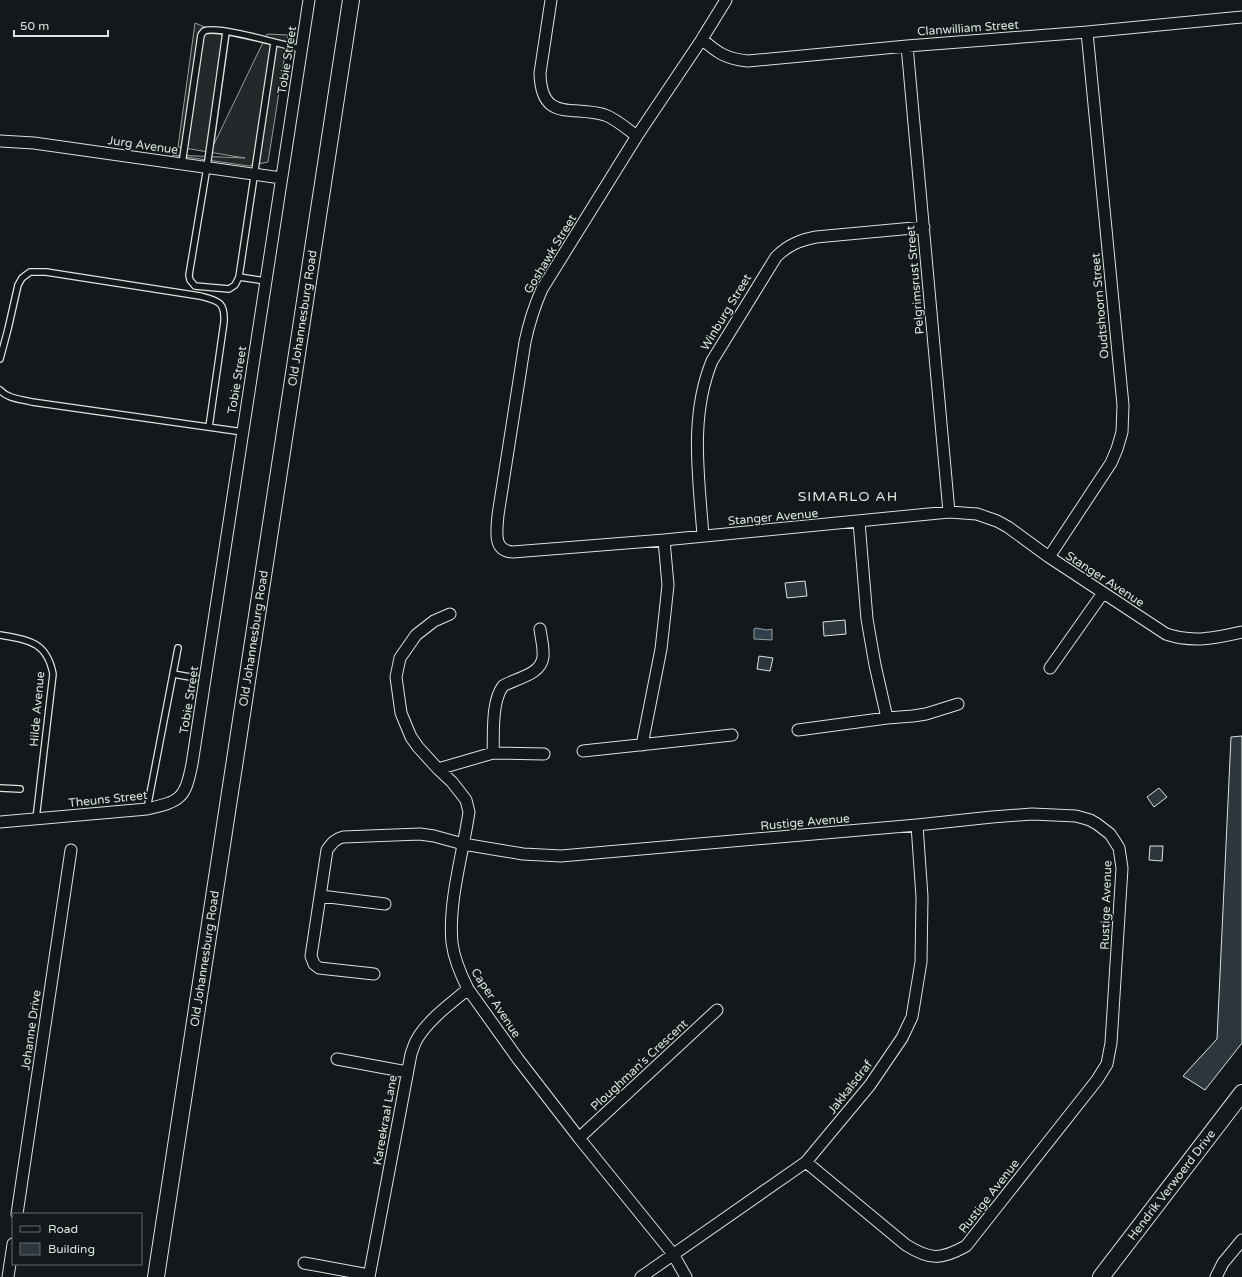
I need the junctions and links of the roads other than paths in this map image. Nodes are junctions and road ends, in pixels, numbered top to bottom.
1 (309, 0) edge
2 (351, 0) edge
3 (550, 0) edge
4 (726, 0) edge
5 (1242, 17) edge
6 (226, 32) junction
7 (1087, 32) junction
8 (702, 39) junction
9 (274, 43) junction
10 (907, 46) junction
11 (301, 49) junction
12 (637, 136) junction
13 (0, 141) edge
14 (182, 164) junction
15 (207, 167) junction
16 (253, 174) junction
17 (281, 178) junction
18 (924, 227) junction
19 (239, 277) junction
20 (266, 281) junction
21 (0, 359) edge
22 (0, 390) edge
23 (209, 427) junction
24 (242, 432) junction
25 (949, 512) junction
26 (859, 522) junction
27 (703, 536) junction
28 (664, 540) junction
29 (508, 552) joint
30 (1048, 557) junction
31 (1103, 594) junction
32 (450, 614) dead end
33 (540, 629) dead end
34 (1242, 632) edge
35 (0, 635) edge
36 (178, 648) dead end
37 (1050, 668) dead end
38 (173, 674) junction
39 (196, 678) dead end
40 (958, 704) dead end
41 (886, 718) junction
42 (798, 730) dead end
43 (732, 735) dead end
44 (642, 744) junction
45 (584, 751) dead end
46 (493, 753) junction
47 (544, 754) dead end
48 (192, 764) joint
49 (438, 768) junction
50 (0, 788) edge
51 (20, 789) dead end
52 (147, 809) junction
53 (36, 819) junction
54 (0, 822) edge
55 (917, 825) junction
56 (463, 844) junction
57 (71, 850) dead end
58 (321, 896) junction
59 (385, 904) dead end
60 (374, 974) dead end
61 (468, 989) junction
62 (717, 1010) dead end
63 (337, 1059) dead end
64 (407, 1072) junction
65 (1242, 1092) edge
66 (579, 1138) junction
67 (806, 1162) junction
68 (17, 1213) edge
69 (1242, 1240) edge
70 (12, 1251) edge
71 (674, 1254) junction
72 (304, 1263) dead end
73 (369, 1276) edge
74 (8, 1277) edge
75 (156, 1277) edge
76 (641, 1277) edge
77 (686, 1277) edge
78 (1101, 1277) edge
79 (1216, 1277) edge

1 - 11 street, Tobie Street
2 - 75 main road, Old Johannesburg Road
3 - 12 street
4 - 8 street, Goshawk Street
5 - 7 street, Clanwilliam Street
6 - 9 lane
6 - 14 lane
6 - 15 lane
7 - 10 street, Clanwilliam Street
7 - 30 street, Oudtshoorn Street
8 - 10 street, Clanwilliam Street
8 - 12 street, Goshawk Street
9 - 11 lane
9 - 16 lane
10 - 18 street, Pelgrimsrust Street
11 - 17 street, Tobie Street
12 - 29 street, Goshawk Street
13 - 14 street, Jurg Avenue
14 - 15 street, Jurg Avenue
15 - 16 street, Jurg Avenue
15 - 19 lane
16 - 17 street, Jurg Avenue
16 - 19 lane
17 - 20 street, Tobie Street
18 - 25 street, Pelgrimsrust Street
18 - 27 street, Winburg Street
19 - 20 lane
20 - 24 street, Tobie Street
21 - 23 lane
22 - 23 lane
23 - 24 lane
24 - 48 street, Tobie Street
25 - 26 street, Stanger Avenue
25 - 30 street, Stanger Avenue
26 - 27 street, Stanger Avenue
26 - 41 street
27 - 28 street, Stanger Avenue
28 - 29 street, Stanger Avenue
28 - 44 street
30 - 31 street, Stanger Avenue
31 - 34 street, Stanger Avenue
31 - 37 street
32 - 49 street, Caper Avenue
33 - 46 street
35 - 53 lane, Hilde Avenue
36 - 38 lane
38 - 39 lane
38 - 52 lane
40 - 41 street
41 - 42 street
43 - 44 street
44 - 45 street
46 - 47 street
46 - 49 street
48 - 52 street, Theuns Street
49 - 56 street, Caper Avenue
50 - 51 lane
52 - 53 street, Theuns Street
53 - 54 street, Theuns Street
55 - 56 street, Rustige Avenue
55 - 67 street, Jakkalsdraf
55 - 67 street, Rustige Avenue
56 - 58 street, Rustige Avenue
56 - 61 street, Caper Avenue
57 - 68 street, Johanne Drive
58 - 59 street
58 - 60 street, Rustige Avenue
61 - 64 street, Kareekraal Lane
61 - 66 street, Caper Avenue
62 - 66 street, Ploughman's Crescent
63 - 64 street
64 - 73 street, Kareekraal Lane
65 - 78 main road, Hendrik Verwoerd Drive
66 - 71 street, Caper Avenue
67 - 71 street, Jakkalsdraf
69 - 79 street
70 - 74 street
71 - 76 street, Jakkalsdraf
71 - 77 street, Caper Avenue
72 - 73 street

